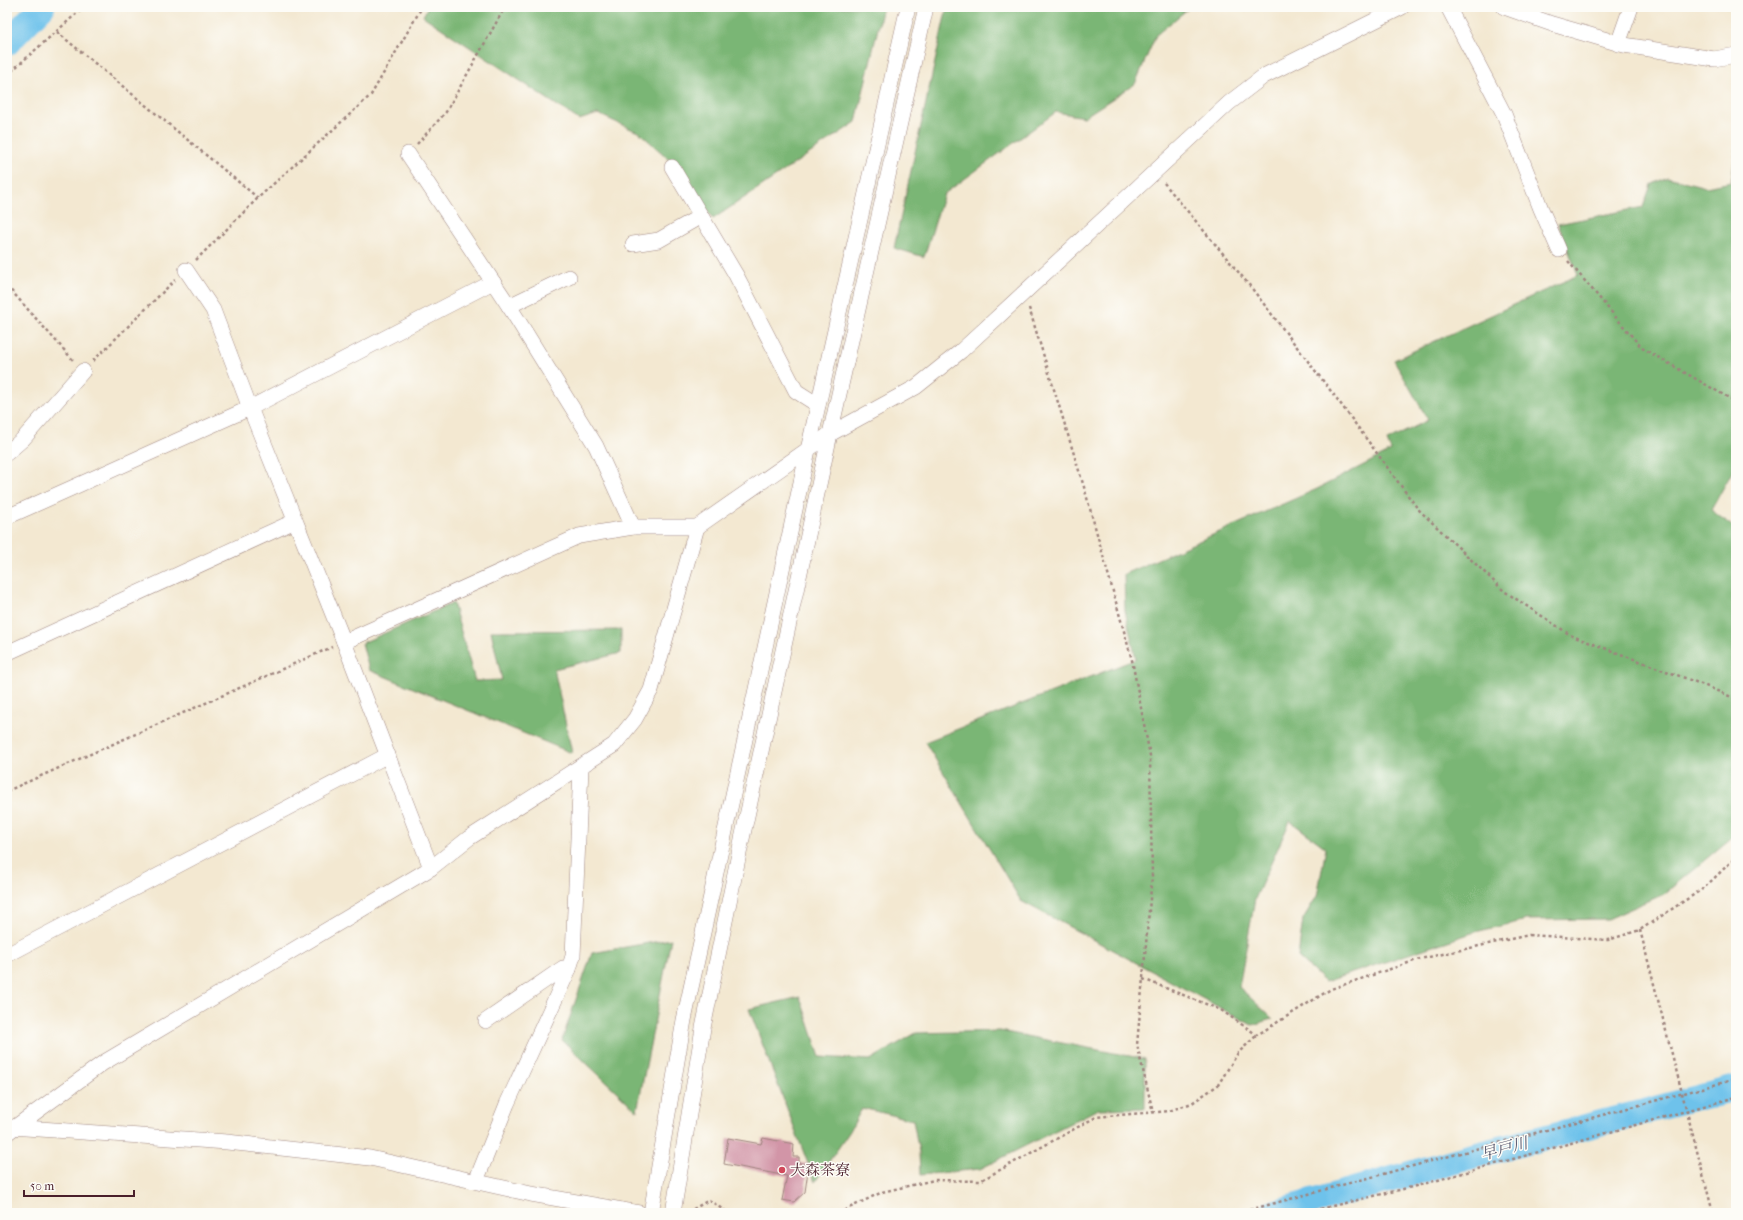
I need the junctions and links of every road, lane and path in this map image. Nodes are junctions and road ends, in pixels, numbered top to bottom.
1 (84, 7) edge
2 (422, 7) edge
3 (505, 7) edge
4 (908, 7) edge
5 (926, 7) edge
6 (1448, 7) edge
7 (1504, 7) edge
8 (1631, 7) edge
9 (1392, 9) edge
10 (57, 32) junction
11 (1618, 44) junction
12 (1736, 55) edge
13 (7, 75) edge
14 (408, 154) joint
15 (672, 167) dead end
16 (1154, 172) junction
17 (258, 198) junction
18 (701, 216) junction
19 (633, 244) dead end
20 (1559, 250) joint
21 (186, 270) junction
22 (569, 278) dead end
23 (493, 282) junction
24 (7, 286) edge
25 (1024, 292) junction
26 (509, 306) junction
27 (83, 371) junction
28 (1736, 402) edge
29 (818, 405) junction
30 (250, 408) junction
31 (830, 434) junction
32 (808, 450) junction
33 (7, 453) edge
34 (7, 518) edge
35 (295, 521) junction
36 (633, 527) junction
37 (697, 527) junction
38 (344, 642) junction
39 (7, 654) edge
40 (1736, 699) edge
41 (388, 755) junction
42 (581, 768) junction
43 (7, 791) edge
44 (1736, 857) edge
45 (430, 868) junction
46 (1640, 930) junction
47 (7, 955) edge
48 (569, 969) junction
49 (1142, 979) junction
50 (486, 1021) dead end
51 (1257, 1034) junction
52 (1736, 1079) edge
53 (1682, 1093) junction
54 (1736, 1097) edge
55 (1686, 1111) junction
56 (1153, 1112) junction
57 (9, 1129) edge
58 (476, 1181) junction
59 (639, 1213) edge
60 (651, 1213) edge
61 (673, 1213) edge
62 (686, 1213) edge
63 (728, 1213) edge
64 (839, 1213) edge
65 (1238, 1213) edge
66 (1303, 1213) edge
67 (1713, 1213) edge

1 - 10 path
2 - 17 path
3 - 14 path
4 - 29 street
5 - 31 street
6 - 20 street
7 - 11 street
8 - 11 street
9 - 16 street
10 - 13 path
10 - 17 path
11 - 12 street
14 - 23 street
15 - 18 street
16 - 25 street
16 - 40 path
17 - 21 path
18 - 19 street
18 - 29 street
20 - 28 path
21 - 27 path
21 - 30 street
22 - 26 street
23 - 26 street
23 - 30 street
24 - 27 path
25 - 31 street
25 - 49 path
26 - 36 street
27 - 33 street
29 - 32 street
30 - 34 street
30 - 35 street
31 - 32 street
31 - 61 street
32 - 37 street
32 - 60 street
35 - 38 street
35 - 39 street
36 - 37 street
36 - 38 street
37 - 42 street
38 - 41 street
38 - 43 path
41 - 45 street
41 - 47 street
42 - 45 street
42 - 48 street
44 - 46 path
45 - 57 street
46 - 51 path
46 - 53 path
48 - 50 street
48 - 58 street
49 - 51 path
49 - 56 path
51 - 56 path
52 - 53 path
53 - 55 path
53 - 65 path
54 - 55 path
55 - 66 path
55 - 67 path
56 - 64 path
57 - 58 street
58 - 59 street
62 - 63 path

